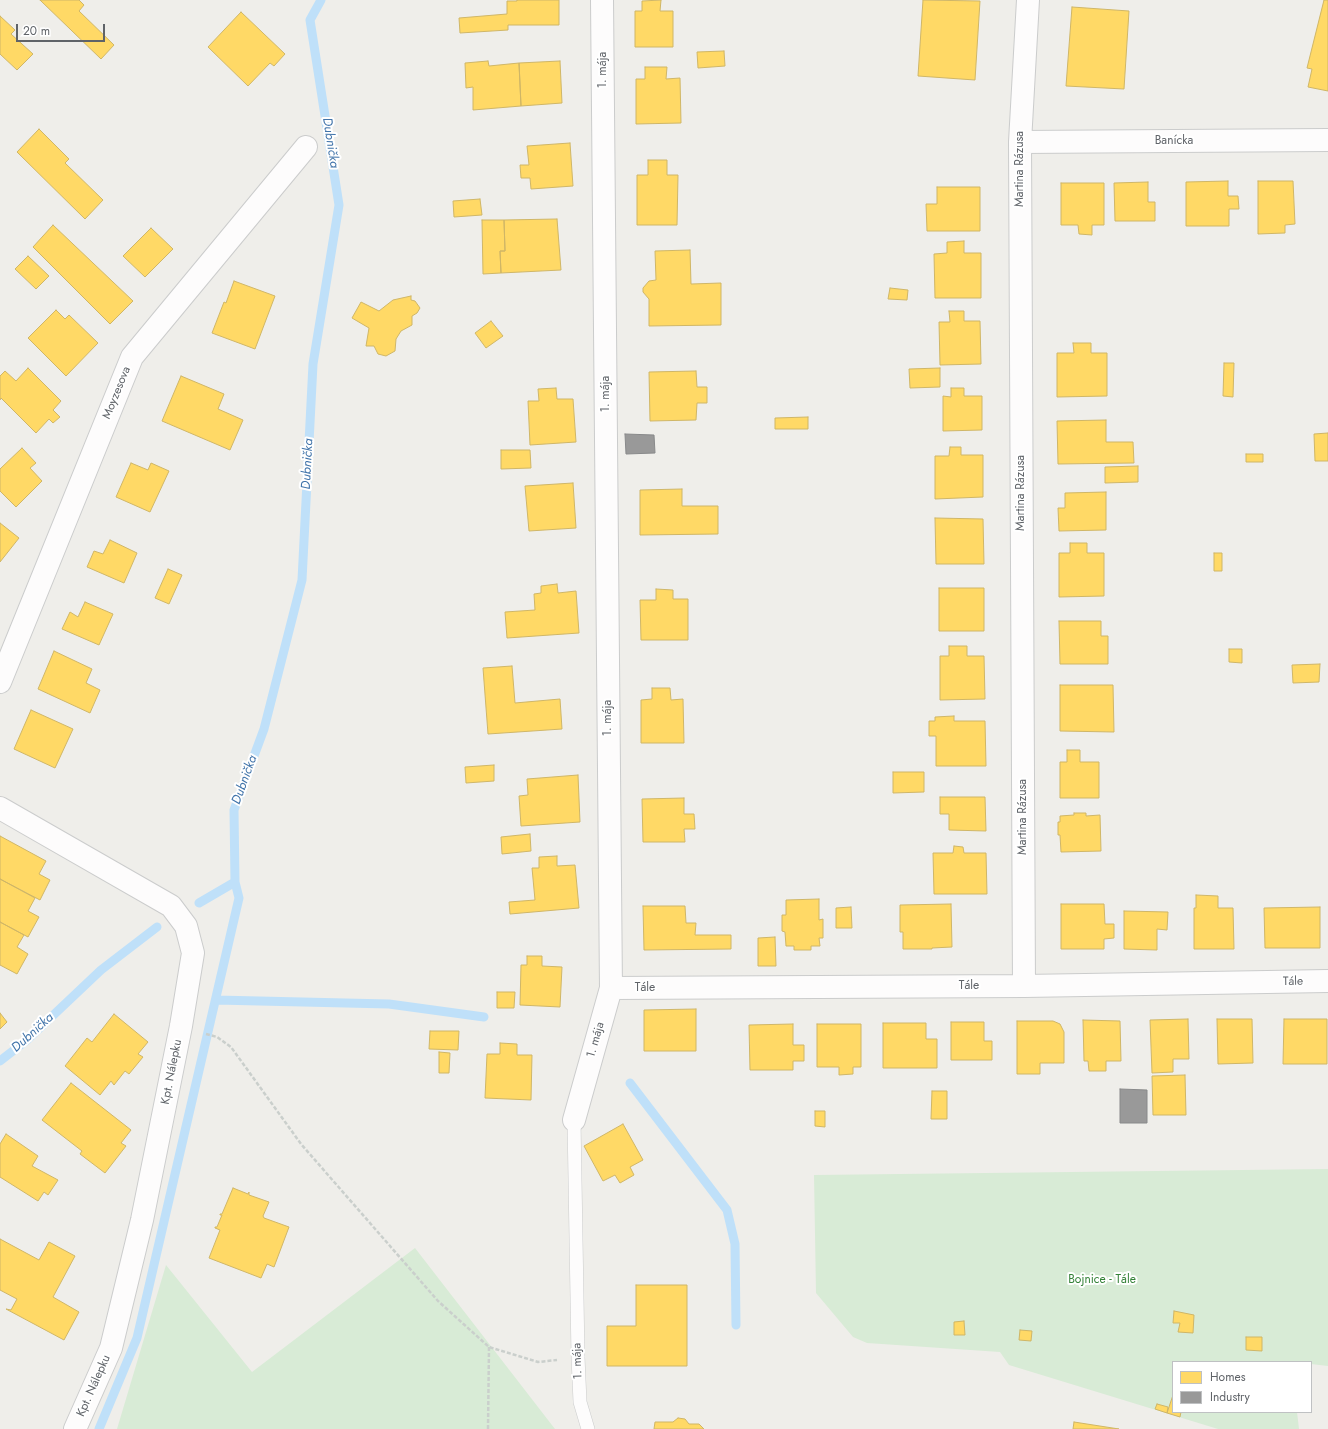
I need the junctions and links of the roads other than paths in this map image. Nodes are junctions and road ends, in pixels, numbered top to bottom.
1 (602, 0) edge
2 (1028, 0) edge
3 (1328, 140) edge
4 (1020, 142) junction
5 (306, 147) dead end
6 (0, 682) edge
7 (0, 808) edge
8 (1328, 981) edge
9 (1024, 986) junction
10 (611, 988) junction
11 (574, 1120) joint
12 (75, 1429) edge
13 (588, 1429) edge

1 - 10 street, 1. mája
2 - 4 street, Martina Rázusa
3 - 4 street, Banícka
4 - 9 street, Martina Rázusa
5 - 6 street, Moyzesova
7 - 12 street, Kpt. Nálepku
8 - 9 street, Tále
9 - 10 street, Tále
10 - 11 street, 1. mája
11 - 13 lane, 1. mája

